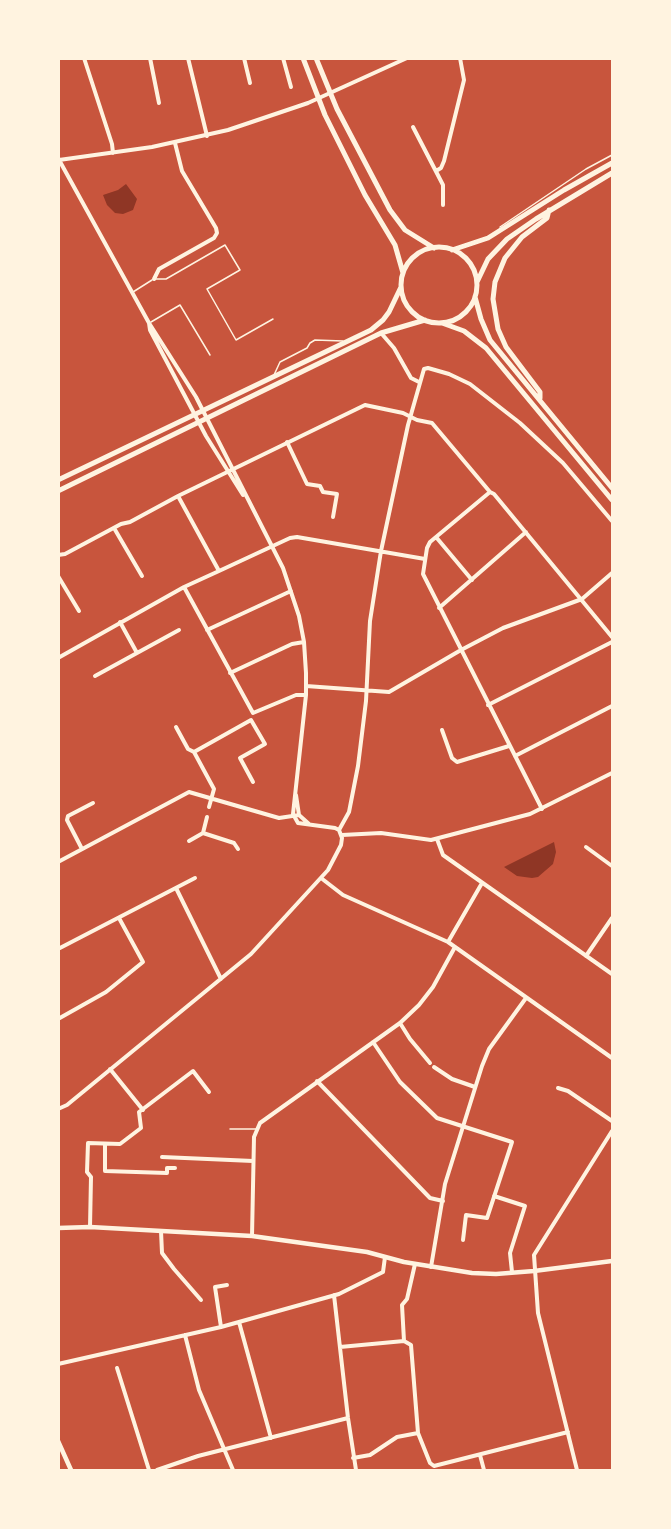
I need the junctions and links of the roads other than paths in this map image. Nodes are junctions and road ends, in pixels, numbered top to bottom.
1 (84, 58) edge
2 (150, 58) edge
3 (188, 58) edge
4 (244, 58) edge
5 (283, 58) edge
6 (303, 58) edge
7 (316, 58) edge
8 (407, 58) edge
9 (460, 58) edge
10 (250, 83) dead end
11 (291, 87) dead end
12 (329, 92) junction
13 (318, 98) junction
14 (159, 103) dead end
15 (412, 127) dead end
16 (207, 136) junction
17 (175, 143) junction
18 (113, 153) junction
19 (612, 155) edge
20 (59, 159) edge
21 (612, 163) edge
22 (436, 171) junction
23 (612, 173) edge
24 (443, 205) dead end
25 (549, 210) junction
26 (497, 232) junction
27 (434, 248) junction
28 (452, 250) junction
29 (403, 273) junction
30 (154, 279) junction
31 (477, 283) junction
32 (401, 287) junction
33 (132, 292) junction
34 (475, 297) junction
35 (273, 319) dead end
36 (425, 320) junction
37 (149, 323) junction
38 (442, 323) junction
39 (381, 333) junction
40 (347, 341) junction
41 (210, 355) dead end
42 (274, 375) junction
43 (419, 382) junction
44 (540, 399) junction
45 (203, 409) junction
46 (194, 413) junction
47 (410, 417) junction
48 (208, 419) junction
49 (199, 423) junction
50 (287, 442) junction
51 (234, 469) junction
52 (227, 472) junction
53 (58, 480) edge
54 (612, 488) edge
55 (58, 491) edge
56 (490, 492) junction
57 (178, 496) junction
58 (247, 500) junction
59 (612, 500) edge
60 (333, 517) dead end
61 (612, 521) edge
62 (114, 528) junction
63 (526, 532) junction
64 (436, 537) junction
65 (273, 547) junction
66 (381, 551) junction
67 (58, 555) edge
68 (425, 559) junction
69 (219, 571) junction
70 (612, 573) edge
71 (58, 576) edge
72 (142, 576) dead end
73 (472, 580) junction
74 (184, 587) junction
75 (291, 591) junction
76 (582, 599) junction
77 (439, 608) junction
78 (79, 611) dead end
79 (120, 622) junction
80 (179, 630) dead end
81 (207, 630) junction
82 (612, 637) edge
83 (304, 642) junction
84 (612, 642) edge
85 (461, 650) junction
86 (137, 653) junction
87 (58, 658) edge
88 (230, 673) junction
89 (95, 676) dead end
90 (306, 686) junction
91 (366, 691) junction
92 (306, 695) junction
93 (488, 705) junction
94 (612, 706) edge
95 (176, 728) dead end
96 (442, 730) dead end
97 (509, 746) junction
98 (194, 752) junction
99 (515, 756) junction
100 (612, 773) edge
101 (253, 782) dead end
102 (296, 792) junction
103 (212, 799) junction
104 (93, 803) dead end
105 (209, 807) dead end
106 (542, 809) junction
107 (299, 815) junction
108 (207, 817) dead end
109 (293, 817) junction
110 (309, 824) junction
111 (203, 833) junction
112 (340, 833) junction
113 (437, 838) junction
114 (189, 841) dead end
115 (586, 847) dead end
116 (82, 849) junction
117 (238, 849) dead end
118 (58, 862) edge
119 (611, 863) edge
120 (195, 878) dead end
121 (321, 878) junction
122 (482, 883) junction
123 (176, 888) junction
124 (119, 918) junction
125 (612, 918) edge
126 (448, 942) junction
127 (455, 947) junction
128 (58, 949) edge
129 (586, 956) junction
130 (612, 974) edge
131 (221, 979) junction
132 (526, 998) junction
133 (58, 1019) edge
134 (400, 1023) junction
135 (373, 1042) junction
136 (612, 1058) edge
137 (430, 1063) dead end
138 (434, 1067) dead end
139 (110, 1069) junction
140 (317, 1081) junction
141 (475, 1087) junction
142 (558, 1088) dead end
143 (208, 1092) dead end
144 (58, 1109) edge
145 (143, 1110) junction
146 (612, 1121) edge
147 (463, 1126) junction
148 (230, 1129) dead end
149 (256, 1129) junction
150 (612, 1131) edge
151 (105, 1144) junction
152 (162, 1157) dead end
153 (253, 1161) junction
154 (175, 1168) dead end
155 (494, 1196) junction
156 (442, 1201) junction
157 (90, 1227) junction
158 (58, 1228) edge
159 (161, 1231) junction
160 (252, 1236) junction
161 (463, 1240) dead end
162 (384, 1257) junction
163 (612, 1261) edge
164 (415, 1264) junction
165 (431, 1267) junction
166 (534, 1271) junction
167 (512, 1272) junction
168 (227, 1285) dead end
169 (334, 1295) junction
170 (201, 1300) dead end
171 (239, 1322) junction
172 (221, 1327) junction
173 (185, 1335) junction
174 (404, 1341) junction
175 (340, 1347) junction
176 (58, 1364) edge
177 (117, 1368) dead end
178 (348, 1418) junction
179 (568, 1432) junction
180 (418, 1433) junction
181 (271, 1438) junction
182 (58, 1441) edge
183 (225, 1450) junction
184 (480, 1455) junction
185 (353, 1458) junction
186 (174, 1468) edge
187 (71, 1470) edge
188 (149, 1470) edge
189 (157, 1470) edge
190 (233, 1470) edge
191 (356, 1470) edge
192 (484, 1470) edge
193 (578, 1470) edge

1 - 18 street
2 - 14 street
3 - 16 street
4 - 10 street
5 - 11 street
6 - 13 main road
7 - 12 main road
8 - 12 street
9 - 22 street
12 - 13 street
12 - 27 main road
13 - 16 street
13 - 29 main road
15 - 22 street
16 - 17 street
17 - 18 street
17 - 30 street
18 - 20 street
19 - 26 lane
20 - 33 street
21 - 26 main road
22 - 24 street
23 - 25 main road
25 - 31 main road
25 - 44 main road
26 - 28 main road
27 - 28 main road
27 - 29 main road
28 - 31 main road
29 - 32 main road
30 - 33 lane
30 - 35 lane
31 - 34 main road
32 - 36 main road
32 - 40 main road
33 - 37 street
34 - 38 main road
34 - 44 main road
36 - 38 main road
36 - 39 main road
37 - 41 lane
37 - 45 street
37 - 46 street
38 - 59 main road
39 - 43 street
39 - 48 main road
40 - 42 main road
40 - 42 lane
42 - 45 main road
43 - 47 street
43 - 61 street
44 - 54 main road
45 - 46 main road
45 - 48 street
46 - 49 street
46 - 53 main road
47 - 50 street
47 - 56 street
47 - 66 street
48 - 49 main road
48 - 51 street
49 - 52 street
49 - 55 main road
50 - 51 street
50 - 60 street
51 - 52 street
51 - 58 street
52 - 57 street
52 - 58 street
56 - 63 street
56 - 64 street
57 - 62 street
57 - 69 street
58 - 65 street
62 - 67 street
62 - 72 street
63 - 73 street
63 - 76 street
64 - 68 street
64 - 73 street
65 - 66 street
65 - 69 street
65 - 75 street
66 - 68 street
66 - 91 street
68 - 77 street
69 - 74 street
70 - 76 street
71 - 78 street
73 - 77 street
74 - 79 street
74 - 81 street
75 - 81 street
75 - 83 street
76 - 82 street
76 - 85 street
77 - 85 street
79 - 86 street
79 - 87 street
80 - 86 street
81 - 88 street
83 - 88 street
83 - 90 street
84 - 93 street
85 - 91 street
85 - 93 street
86 - 89 street
88 - 92 street
90 - 91 street
90 - 92 street
91 - 112 street
92 - 102 street
93 - 97 street
94 - 99 street
95 - 98 street
96 - 97 street
97 - 99 street
98 - 101 street
98 - 103 street
99 - 106 street
100 - 106 street
102 - 107 street
102 - 109 street
103 - 105 street
103 - 109 street
103 - 116 street
104 - 116 street
106 - 113 street
107 - 109 street
107 - 110 street
108 - 111 street
109 - 110 street
110 - 112 street
111 - 114 street
111 - 117 street
112 - 113 street
112 - 121 street
113 - 122 street
115 - 119 street
116 - 118 street
120 - 123 street
121 - 126 street
121 - 131 street
122 - 126 street
122 - 129 street
123 - 124 street
123 - 131 street
124 - 128 street
124 - 133 street
125 - 129 street
126 - 127 street
127 - 132 street
127 - 134 street
129 - 130 street
131 - 139 street
132 - 136 street
132 - 141 street
134 - 135 street
134 - 137 street
135 - 140 street
135 - 147 street
138 - 141 street
139 - 144 street
139 - 145 street
140 - 149 street
140 - 156 street
141 - 147 street
142 - 146 street
143 - 145 street
145 - 151 street
147 - 155 street
147 - 156 street
148 - 149 lane
149 - 153 street
150 - 166 street
151 - 154 street
151 - 157 street
152 - 153 street
153 - 160 street
155 - 161 street
155 - 167 street
156 - 165 street
157 - 158 street
157 - 159 street
159 - 160 street
159 - 170 street
160 - 162 street
162 - 164 street
162 - 169 street
163 - 166 street
164 - 165 street
164 - 174 street
165 - 167 street
166 - 167 street
166 - 179 street
168 - 172 street
169 - 171 street
169 - 175 street
171 - 172 street
171 - 181 street
172 - 173 street
173 - 176 street
173 - 183 street
174 - 175 street
174 - 180 street
175 - 178 street
177 - 188 street
178 - 181 street
178 - 185 street
179 - 184 street
179 - 193 street
180 - 184 street
180 - 185 street
181 - 183 street
182 - 187 street
183 - 186 street
183 - 190 street
184 - 192 street
185 - 191 street
186 - 189 street

